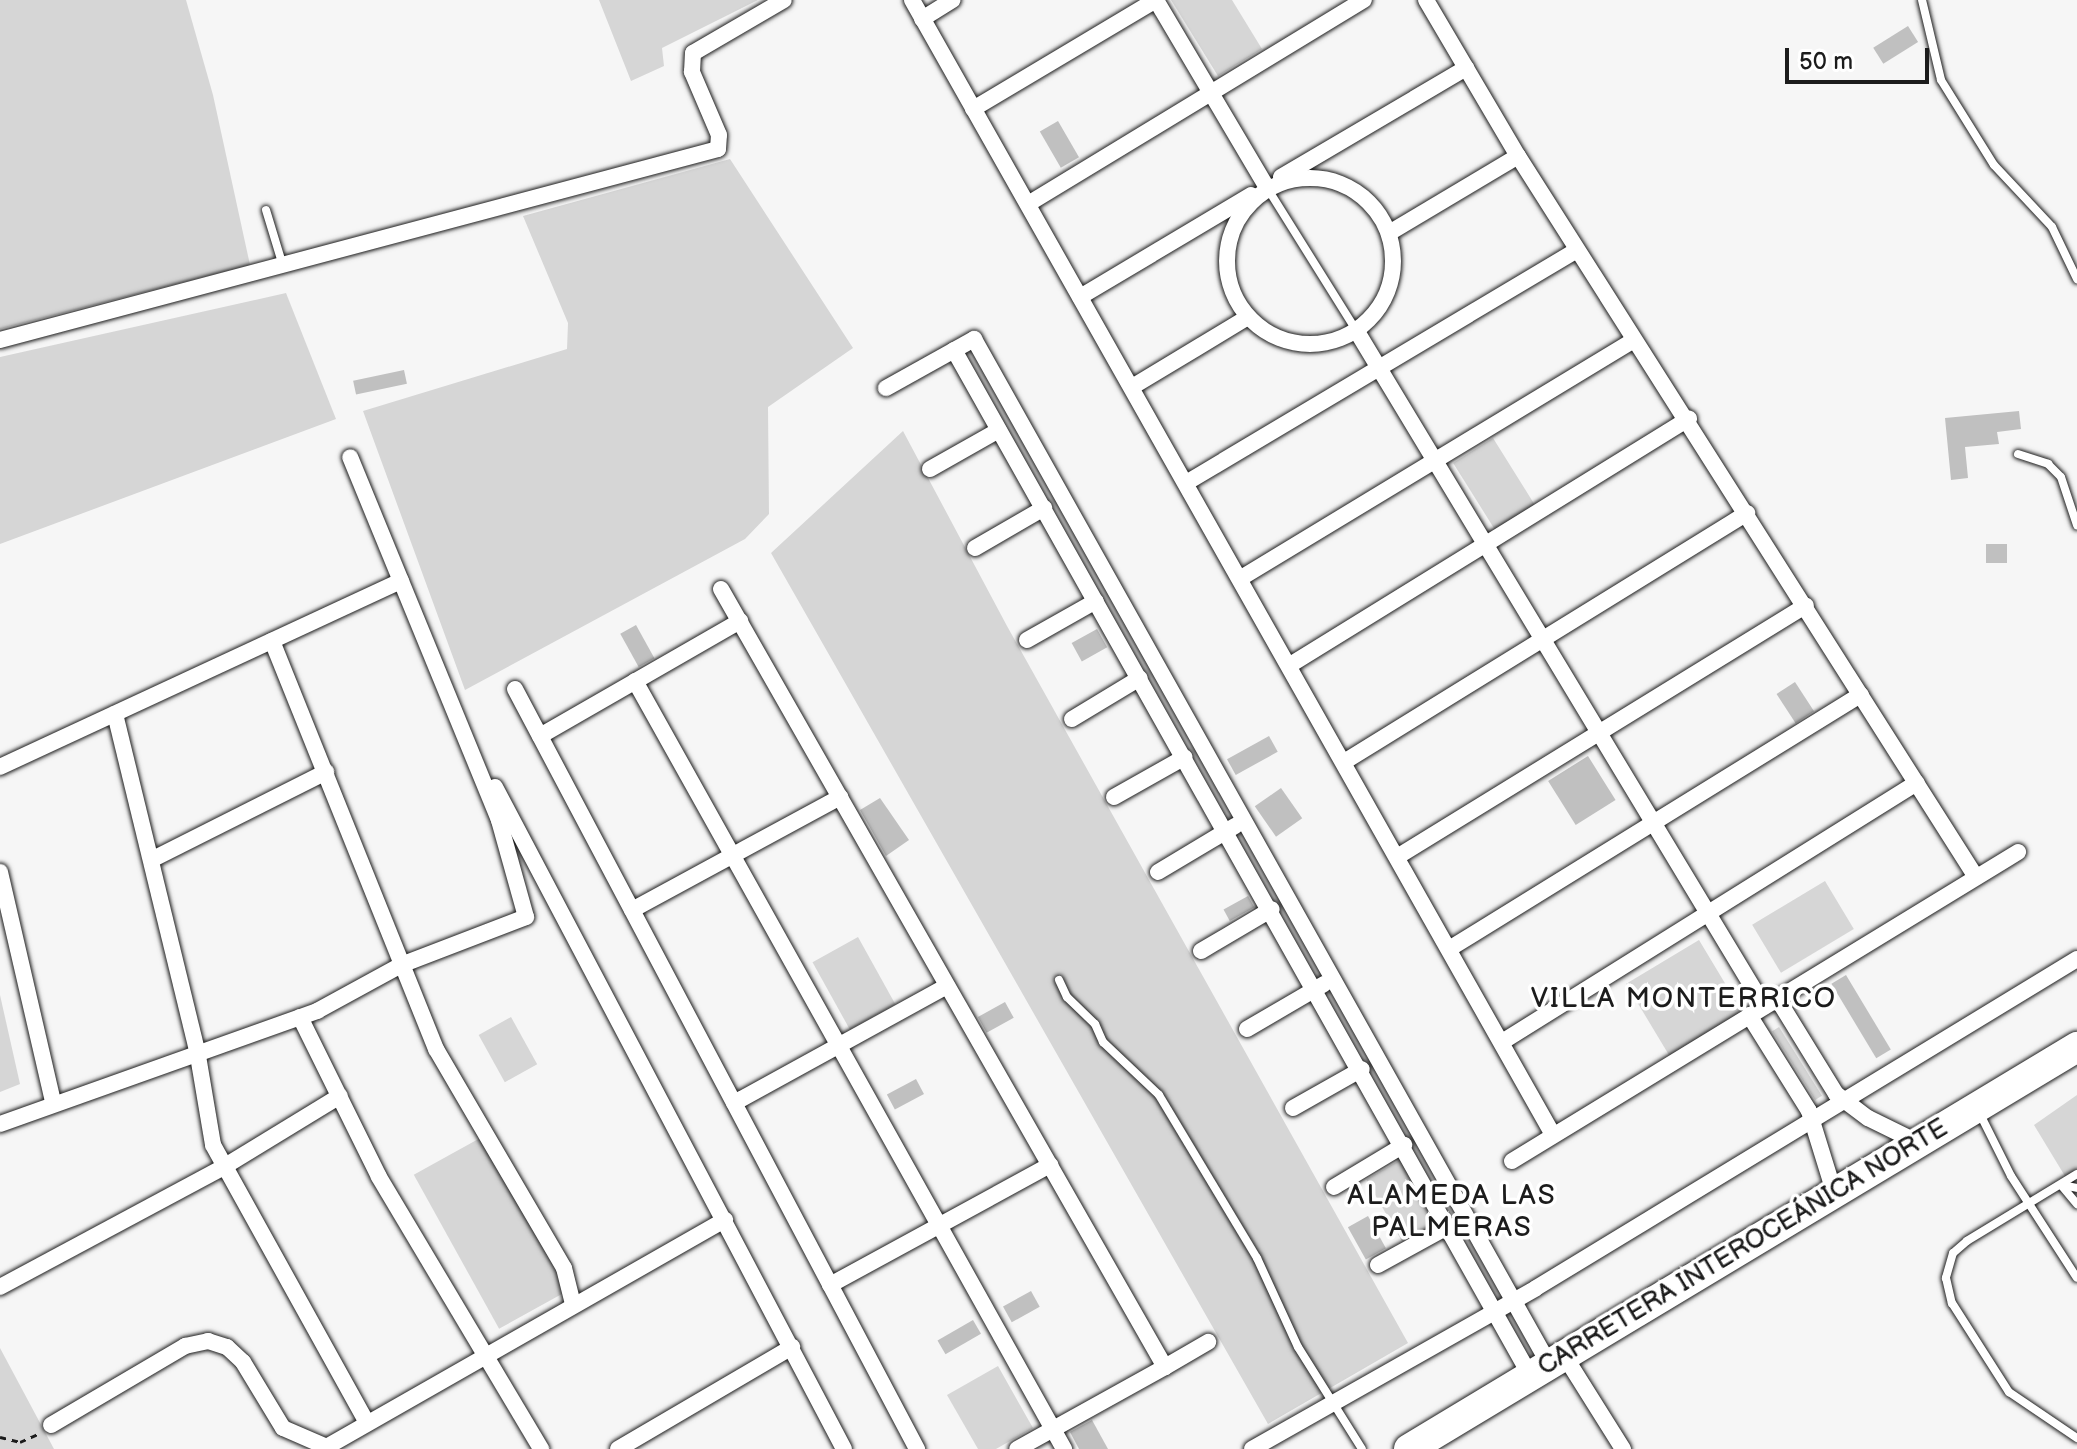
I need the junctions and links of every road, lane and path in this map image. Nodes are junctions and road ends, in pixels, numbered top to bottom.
1 (784, 0) edge
2 (912, 0) edge
3 (952, 0) edge
4 (1156, 0) edge
5 (1364, 0) edge
6 (1426, 0) edge
7 (1922, 0) edge
8 (922, 19) junction
9 (1466, 68) junction
10 (1211, 93) junction
11 (973, 109) junction
12 (1518, 156) junction
13 (1266, 186) junction
14 (1028, 204) junction
15 (266, 210) dead end
16 (1389, 233) junction
17 (1577, 250) junction
18 (283, 266) junction
19 (2077, 279) edge
20 (1080, 297) junction
21 (1248, 317) junction
22 (1356, 330) junction
23 (0, 340) edge
24 (1634, 340) junction
25 (954, 350) junction
26 (1379, 367) junction
27 (1132, 387) junction
28 (886, 388) dead end
29 (1689, 419) junction
30 (999, 430) junction
31 (2018, 454) dead end
32 (350, 457) dead end
33 (1434, 461) junction
34 (930, 469) dead end
35 (1186, 483) junction
36 (1044, 508) junction
37 (1747, 513) junction
38 (2077, 525) edge
39 (1483, 546) junction
40 (975, 548) dead end
41 (1241, 578) junction
42 (401, 581) junction
43 (721, 589) dead end
44 (1096, 601) junction
45 (1806, 605) junction
46 (740, 621) junction
47 (1027, 640) dead end
48 (272, 641) junction
49 (1540, 641) junction
50 (1290, 665) junction
51 (1140, 678) junction
52 (635, 681) junction
53 (515, 689) dead end
54 (1861, 695) junction
55 (453, 708) junction
56 (115, 714) junction
57 (1072, 719) dead end
58 (1597, 734) junction
59 (540, 736) junction
60 (1185, 757) junction
61 (1344, 762) junction
62 (0, 767) edge
63 (326, 772) junction
64 (1917, 783) junction
65 (840, 797) junction
66 (1114, 797) dead end
67 (1246, 818) junction
68 (1652, 823) junction
69 (1227, 831) junction
70 (2018, 852) dead end
71 (732, 856) junction
72 (1397, 857) junction
73 (153, 859) junction
74 (0, 872) edge
75 (1158, 872) dead end
76 (1976, 877) junction
77 (1272, 909) junction
78 (632, 910) junction
79 (1708, 914) junction
80 (1449, 949) junction
81 (1201, 951) dead end
82 (2077, 959) edge
83 (401, 965) junction
84 (1336, 978) junction
85 (1059, 980) dead end
86 (947, 986) junction
87 (1317, 988) junction
88 (1764, 1007) junction
89 (300, 1017) junction
90 (1247, 1029) dead end
91 (1502, 1042) junction
92 (839, 1046) junction
93 (2077, 1047) edge
94 (197, 1050) junction
95 (1362, 1069) junction
96 (340, 1096) junction
97 (1843, 1100) junction
98 (53, 1102) junction
99 (734, 1103) junction
100 (1293, 1108) dead end
101 (1977, 1108) junction
102 (1812, 1118) junction
103 (0, 1124) edge
104 (1553, 1135) junction
105 (1917, 1142) junction
106 (1404, 1145) junction
107 (1512, 1161) dead end
108 (1050, 1165) junction
109 (222, 1168) junction
110 (2077, 1174) edge
111 (2061, 1185) junction
112 (1334, 1187) dead end
113 (2077, 1188) edge
114 (1834, 1192) junction
115 (2029, 1202) junction
116 (2077, 1204) edge
117 (725, 1220) junction
118 (939, 1226) junction
119 (1449, 1226) junction
120 (1378, 1265) dead end
121 (2077, 1278) edge
122 (830, 1285) junction
123 (0, 1287) edge
124 (1514, 1301) junction
125 (573, 1305) junction
126 (1496, 1312) junction
127 (1208, 1342) dead end
128 (792, 1347) junction
129 (483, 1356) junction
130 (1548, 1365) junction
131 (1165, 1367) junction
132 (1335, 1404) junction
133 (367, 1423) junction
134 (51, 1425) joint
135 (1053, 1429) junction
136 (0, 1437) edge
137 (2077, 1438) edge
138 (325, 1448) edge
139 (541, 1449) edge
140 (618, 1449) edge
141 (844, 1449) edge
142 (917, 1449) edge
143 (1017, 1449) edge
144 (1064, 1449) edge
145 (1252, 1449) edge
146 (1362, 1449) edge
147 (1409, 1449) edge
148 (1623, 1449) edge

1 - 18 street
2 - 8 street
3 - 8 street
4 - 10 street
4 - 11 street
5 - 10 street
6 - 9 street
7 - 19 lane
8 - 11 street
9 - 12 street
9 - 13 street
10 - 13 street
10 - 14 street
11 - 14 street
12 - 16 street
12 - 17 street
13 - 16 street
13 - 20 street
13 - 21 street
13 - 22 lane
14 - 20 street
15 - 18 lane
16 - 22 street
17 - 24 street
17 - 26 street
18 - 23 street
20 - 27 street
21 - 22 street
21 - 27 street
22 - 26 street
24 - 29 street
24 - 33 street
25 - 28 street
25 - 30 street
25 - 67 street
26 - 33 street
26 - 35 street
27 - 35 street
29 - 37 street
29 - 39 street
30 - 34 street
30 - 36 street
31 - 38 lane
32 - 42 street
33 - 39 street
33 - 41 street
35 - 41 street
36 - 40 street
36 - 44 street
37 - 45 street
37 - 49 street
39 - 49 street
39 - 50 street
41 - 50 street
42 - 48 street
42 - 55 street
43 - 46 street
44 - 47 street
44 - 51 street
45 - 54 street
45 - 58 street
46 - 52 street
46 - 65 street
48 - 56 street
48 - 63 street
49 - 58 street
49 - 61 street
50 - 61 street
51 - 57 street
51 - 60 street
52 - 59 street
52 - 71 street
53 - 59 street
54 - 64 street
54 - 68 street
55 - 83 street
55 - 117 street
56 - 62 street
56 - 73 street
58 - 68 street
58 - 72 street
59 - 78 street
60 - 66 street
60 - 69 street
61 - 72 street
63 - 73 street
63 - 83 street
64 - 76 street
64 - 79 street
65 - 71 street
65 - 86 street
67 - 69 street
67 - 84 street
68 - 79 street
68 - 80 street
69 - 75 street
69 - 77 street
70 - 76 street
71 - 78 street
71 - 92 street
72 - 80 street
73 - 94 street
74 - 98 street
76 - 88 street
77 - 81 street
77 - 87 street
78 - 99 street
79 - 88 street
79 - 91 street
80 - 91 street
82 - 97 street
83 - 89 street
83 - 125 street
84 - 87 street
84 - 124 street
85 - 132 lane
86 - 92 street
86 - 108 street
87 - 90 street
87 - 95 street
88 - 97 street
88 - 102 street
88 - 104 street
89 - 94 street
89 - 96 street
91 - 104 street
92 - 99 street
92 - 118 street
93 - 101 highway, CARRETERA INTEROCEÁNICA NORTE
94 - 98 street
94 - 109 street
95 - 100 street
95 - 106 street
96 - 109 street
96 - 129 street
97 - 102 street
97 - 105 street
98 - 103 street
99 - 122 street
101 - 105 highway, CARRETERA INTEROCEÁNICA NORTE
101 - 115 lane
102 - 114 street
102 - 124 street
104 - 107 street
105 - 114 highway, CARRETERA INTEROCEÁNICA NORTE
106 - 112 street
106 - 119 street
108 - 118 street
108 - 131 street
109 - 123 street
109 - 133 street
110 - 111 lane
111 - 113 lane
111 - 115 lane
111 - 116 lane
114 - 130 highway, CARRETERA INTEROCEÁNICA NORTE
115 - 121 lane
115 - 137 lane
117 - 125 street
117 - 128 street
118 - 122 street
118 - 135 street
119 - 120 street
119 - 126 street
122 - 142 street
124 - 126 street
124 - 130 street
125 - 129 street
126 - 130 street
126 - 132 street
127 - 131 street
128 - 140 street
128 - 141 street
129 - 133 street
129 - 139 street
130 - 147 highway, CARRETERA INTEROCEÁNICA NORTE
130 - 148 street
131 - 135 street
132 - 145 street
132 - 146 lane
133 - 138 street
134 - 136 path
134 - 138 street
135 - 143 street
135 - 144 street

